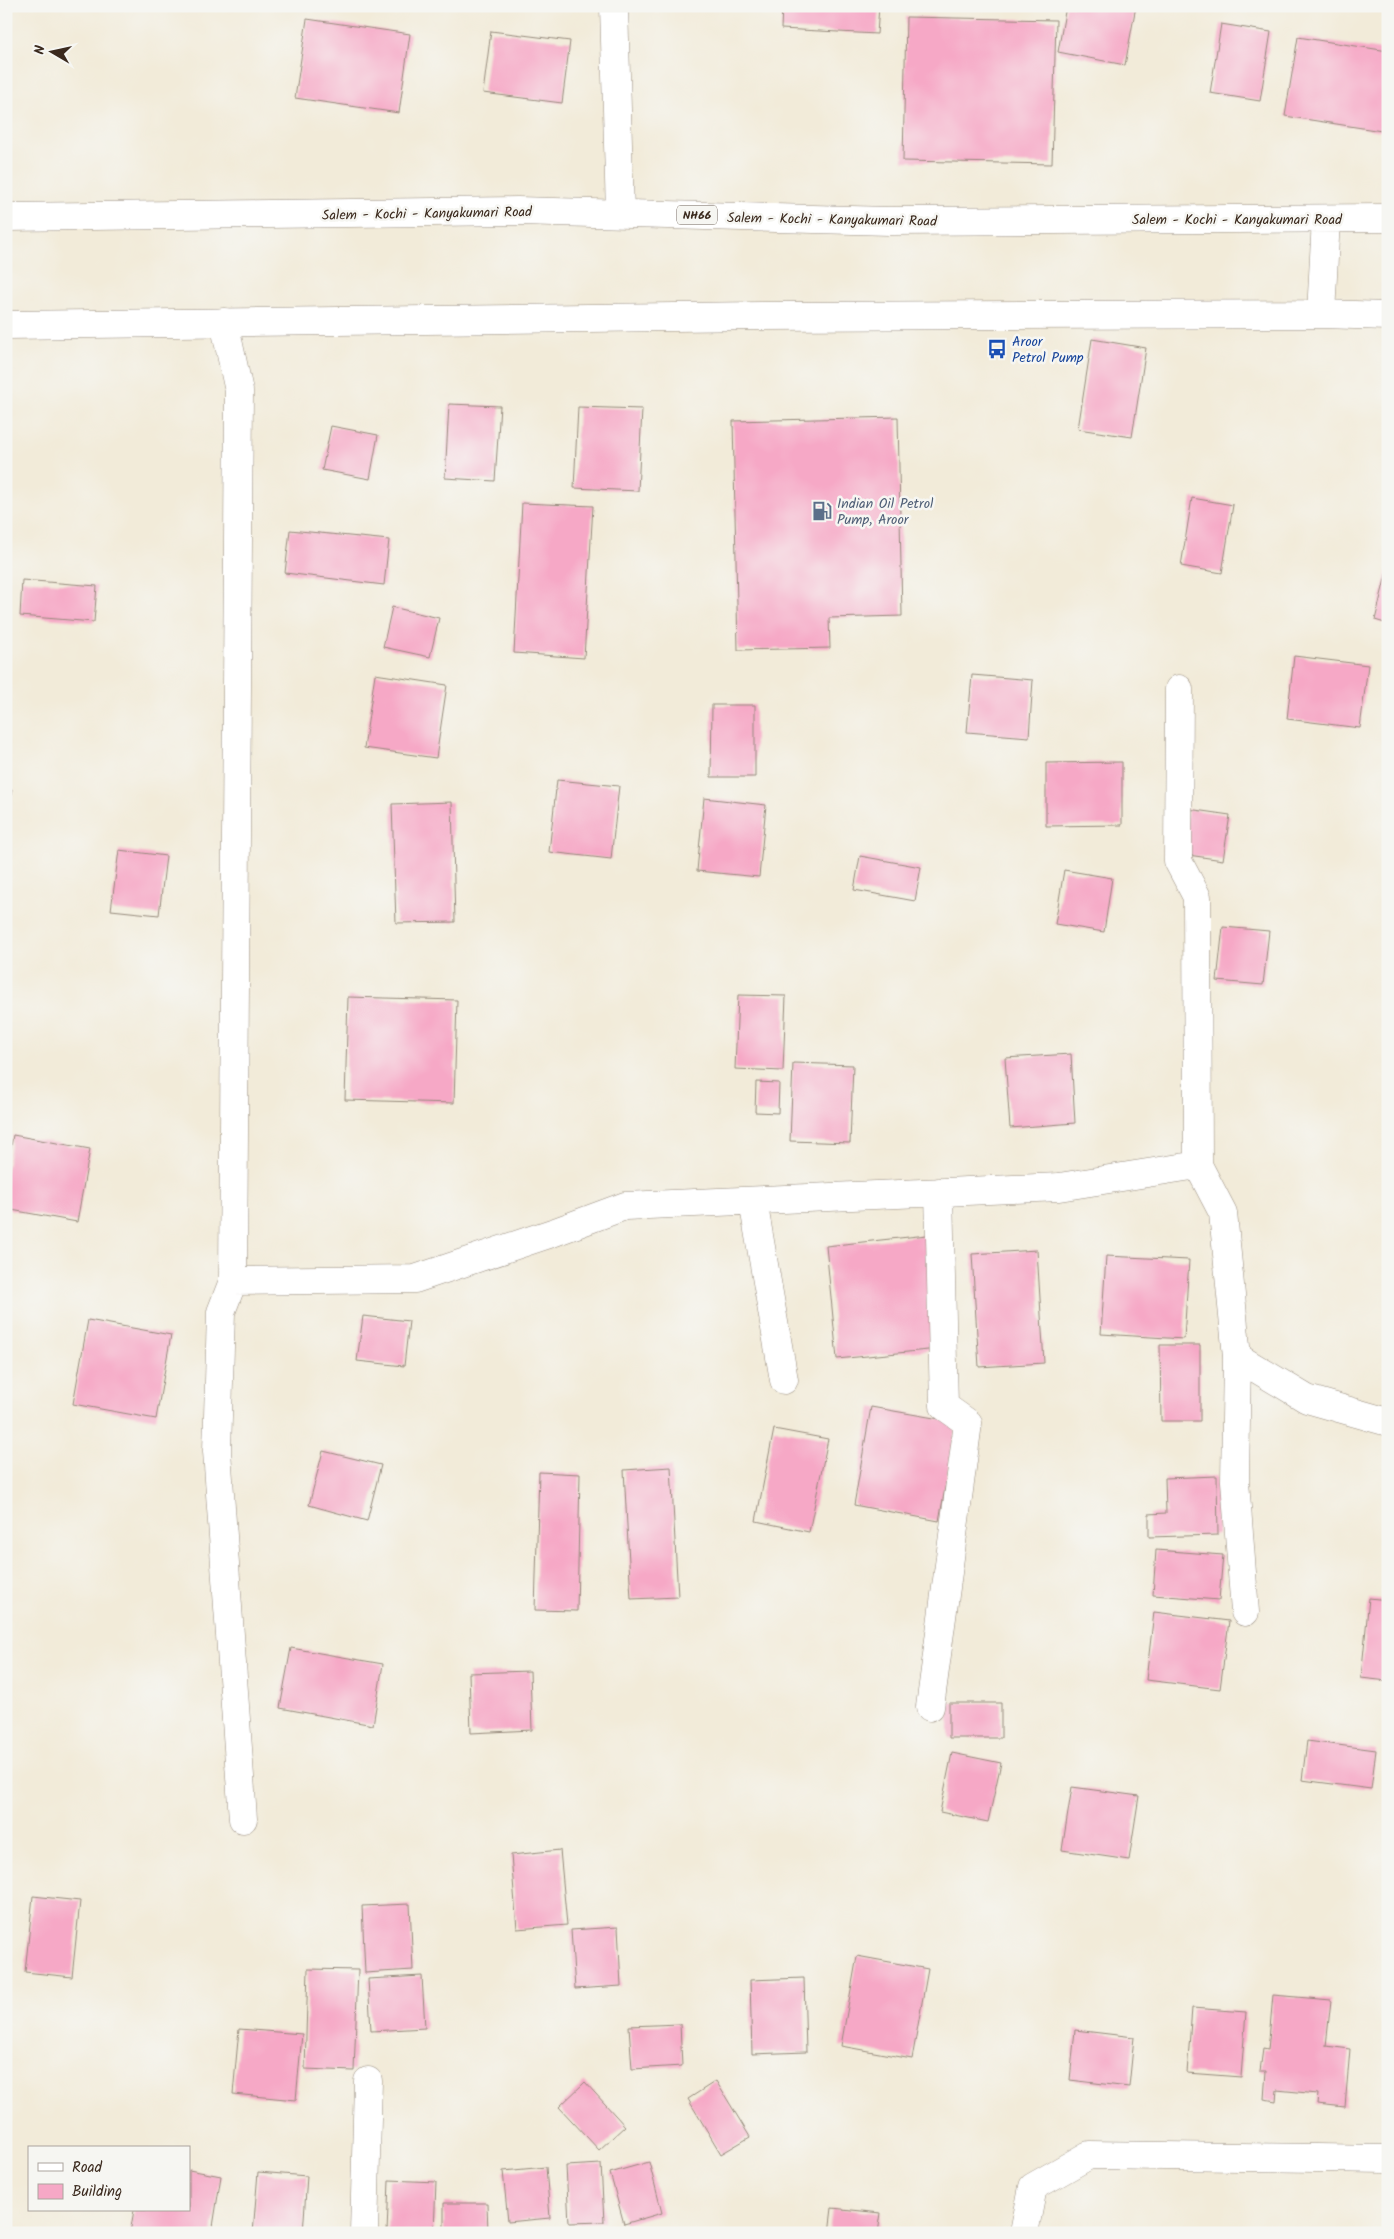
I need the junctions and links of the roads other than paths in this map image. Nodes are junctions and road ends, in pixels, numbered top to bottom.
1 (614, 6) edge
2 (620, 213) junction
3 (6, 217) edge
4 (1326, 218) junction
5 (1388, 218) edge
6 (1321, 314) junction
7 (1388, 316) edge
8 (224, 322) junction
9 (6, 325) edge
10 (1179, 689) dead end
11 (1198, 1165) junction
12 (938, 1192) junction
13 (753, 1201) junction
14 (233, 1281) junction
15 (1237, 1358) junction
16 (784, 1380) dead end
17 (1388, 1422) edge
18 (1245, 1612) dead end
19 (930, 1707) dead end
20 (243, 1819) dead end
21 (368, 2081) dead end
22 (1388, 2159) edge
23 (364, 2233) edge
24 (1024, 2233) edge

1 - 2 main road
2 - 3 main road, Salem - Kochi - Kanyakumari Road / NH66
2 - 4 main road, Salem - Kochi - Kanyakumari Road / NH66
4 - 5 main road, Salem - Kochi - Kanyakumari Road / NH66
4 - 6 main road
6 - 7 main road
6 - 8 main road
8 - 9 main road
8 - 14 main road
10 - 11 main road
11 - 12 main road
11 - 15 main road
12 - 13 main road
12 - 19 main road
13 - 14 main road
13 - 16 main road
14 - 20 main road
15 - 17 main road
15 - 18 main road
21 - 23 main road
22 - 24 main road

